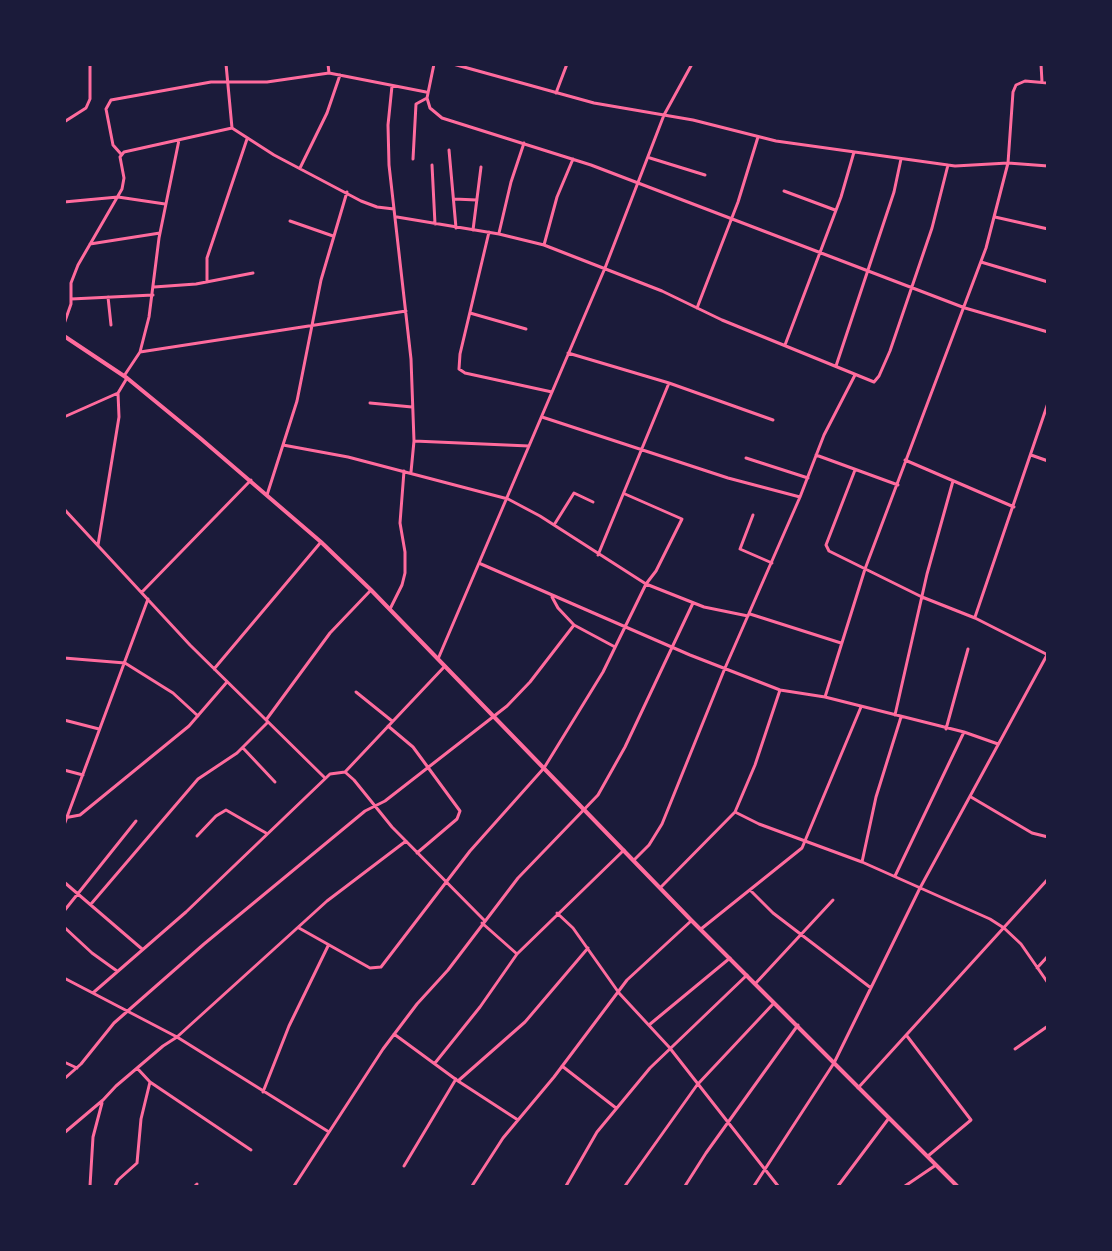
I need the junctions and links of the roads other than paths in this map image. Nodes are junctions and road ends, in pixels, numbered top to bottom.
1 (90, 64) edge
2 (226, 64) edge
3 (328, 64) edge
4 (434, 64) edge
5 (453, 64) edge
6 (567, 64) edge
7 (692, 64) edge
8 (1041, 64) edge
9 (329, 74) junction
10 (340, 75) junction
11 (1042, 82) junction
12 (228, 83) junction
13 (1047, 83) edge
14 (392, 86) junction
15 (426, 92) junction
16 (556, 93) junction
17 (427, 98) junction
18 (664, 115) junction
19 (64, 122) edge
20 (232, 128) junction
21 (758, 137) junction
22 (247, 139) junction
23 (179, 140) junction
24 (524, 143) junction
25 (449, 150) dead end
26 (854, 152) junction
27 (121, 154) junction
28 (650, 158) junction
29 (413, 159) dead end
30 (573, 159) junction
31 (901, 159) junction
32 (1008, 164) junction
33 (432, 165) dead end
34 (948, 165) junction
35 (1047, 166) edge
36 (481, 167) dead end
37 (300, 168) junction
38 (705, 175) dead end
39 (638, 184) junction
40 (346, 192) junction
41 (784, 192) dead end
42 (118, 197) junction
43 (453, 199) junction
44 (477, 200) junction
45 (64, 202) edge
46 (165, 204) junction
47 (394, 209) junction
48 (836, 210) junction
49 (995, 217) junction
50 (397, 218) junction
51 (731, 219) junction
52 (290, 221) dead end
53 (435, 224) junction
54 (456, 228) junction
55 (1047, 229) edge
56 (473, 230) junction
57 (489, 232) junction
58 (159, 233) junction
59 (499, 234) junction
60 (333, 236) junction
61 (90, 244) junction
62 (544, 245) junction
63 (820, 250) junction
64 (981, 261) junction
65 (604, 268) junction
66 (868, 270) junction
67 (253, 273) dead end
68 (207, 282) junction
69 (1047, 282) edge
70 (154, 287) junction
71 (911, 287) junction
72 (153, 295) junction
73 (108, 297) junction
74 (71, 300) junction
75 (698, 308) junction
76 (965, 308) junction
77 (406, 311) junction
78 (469, 313) junction
79 (64, 324) edge
80 (111, 325) dead end
81 (313, 326) junction
82 (526, 328) dead end
83 (1047, 332) edge
84 (64, 336) edge
85 (785, 345) junction
86 (140, 352) junction
87 (568, 353) junction
88 (836, 366) junction
89 (855, 374) junction
90 (126, 377) junction
91 (669, 383) junction
92 (552, 392) junction
93 (118, 393) junction
94 (370, 403) dead end
95 (1047, 403) edge
96 (412, 407) junction
97 (64, 417) edge
98 (542, 417) junction
99 (773, 420) dead end
100 (414, 441) junction
101 (283, 445) junction
102 (529, 446) junction
103 (643, 450) junction
104 (1030, 455) junction
105 (816, 456) junction
106 (746, 458) dead end
107 (905, 460) junction
108 (1047, 461) edge
109 (855, 470) junction
110 (404, 471) junction
111 (411, 472) junction
112 (808, 478) junction
113 (251, 480) junction
114 (953, 481) junction
115 (898, 485) junction
116 (625, 494) junction
117 (267, 495) junction
118 (800, 497) junction
119 (508, 499) junction
120 (592, 502) dead end
121 (1014, 507) junction
122 (64, 509) edge
123 (753, 515) dead end
124 (554, 525) junction
125 (321, 542) junction
126 (98, 546) junction
127 (598, 555) junction
128 (772, 563) junction
129 (481, 564) junction
130 (865, 569) junction
131 (646, 584) junction
132 (371, 590) junction
133 (142, 592) junction
134 (552, 597) junction
135 (922, 597) junction
136 (148, 599) junction
137 (693, 603) junction
138 (390, 609) junction
139 (749, 615) junction
140 (975, 618) junction
141 (574, 625) junction
142 (625, 626) junction
143 (841, 643) junction
144 (615, 647) junction
145 (673, 648) junction
146 (968, 649) dead end
147 (1047, 655) edge
148 (64, 658) edge
149 (438, 659) junction
150 (125, 663) junction
151 (445, 666) junction
152 (724, 668) junction
153 (214, 669) junction
154 (227, 682) junction
155 (780, 690) junction
156 (356, 692) dead end
157 (825, 697) junction
158 (861, 707) junction
159 (895, 715) junction
160 (198, 716) junction
161 (493, 716) junction
162 (901, 717) junction
163 (64, 720) edge
164 (267, 721) junction
165 (393, 721) junction
166 (388, 726) junction
167 (99, 729) junction
168 (946, 729) junction
169 (964, 732) junction
170 (998, 744) junction
171 (243, 748) junction
172 (426, 767) junction
173 (544, 768) junction
174 (64, 770) edge
175 (345, 772) junction
176 (83, 775) junction
177 (325, 778) junction
178 (274, 782) dead end
179 (970, 797) junction
180 (378, 806) junction
181 (585, 809) junction
182 (735, 812) junction
183 (66, 818) edge
184 (136, 821) dead end
185 (64, 825) edge
186 (266, 833) junction
187 (197, 836) dead end
188 (1047, 837) edge
189 (805, 840) junction
190 (405, 841) junction
191 (624, 849) junction
192 (417, 854) junction
193 (634, 860) junction
194 (862, 861) junction
195 (895, 876) junction
196 (1047, 879) edge
197 (64, 882) edge
198 (445, 883) junction
199 (660, 888) junction
200 (920, 888) junction
201 (750, 890) junction
202 (77, 893) junction
203 (833, 900) dead end
204 (91, 904) junction
205 (64, 911) edge
206 (557, 913) junction
207 (692, 920) junction
208 (483, 922) junction
209 (64, 927) edge
210 (299, 928) junction
211 (1004, 928) junction
212 (701, 929) junction
213 (802, 936) junction
214 (328, 946) junction
215 (588, 948) junction
216 (142, 949) junction
217 (517, 954) junction
218 (1047, 956) edge
219 (730, 958) junction
220 (1037, 968) junction
221 (117, 971) junction
222 (747, 975) junction
223 (64, 978) edge
224 (1047, 983) edge
225 (755, 984) junction
226 (872, 988) junction
227 (94, 992) junction
228 (619, 993) junction
229 (774, 1003) junction
230 (130, 1011) junction
231 (649, 1025) junction
232 (798, 1026) junction
233 (1047, 1026) edge
234 (394, 1034) junction
235 (907, 1035) junction
236 (177, 1037) junction
237 (669, 1047) junction
238 (1015, 1048) dead end
239 (64, 1062) edge
240 (834, 1063) junction
241 (435, 1064) junction
242 (562, 1066) junction
243 (77, 1068) junction
244 (137, 1068) junction
245 (64, 1079) edge
246 (457, 1080) junction
247 (150, 1082) junction
248 (697, 1085) junction
249 (858, 1088) junction
250 (263, 1093) junction
251 (103, 1100) junction
252 (616, 1108) junction
253 (889, 1118) junction
254 (518, 1120) junction
255 (728, 1122) junction
256 (329, 1132) junction
257 (64, 1133) edge
258 (251, 1150) dead end
259 (928, 1156) junction
260 (936, 1165) junction
261 (404, 1166) dead end
262 (765, 1168) junction
263 (90, 1186) edge
264 (115, 1186) edge
265 (294, 1186) edge
266 (472, 1186) edge
267 (566, 1186) edge
268 (625, 1186) edge
269 (685, 1186) edge
270 (754, 1186) edge
271 (778, 1186) edge
272 (838, 1186) edge
273 (904, 1186) edge
274 (957, 1186) edge

1 - 19 street
2 - 12 street
3 - 9 street
4 - 15 street
5 - 16 street
6 - 16 street
7 - 18 street
8 - 11 street
9 - 10 street
9 - 12 street
10 - 14 street
10 - 37 street
11 - 13 street
11 - 32 street
12 - 20 street
12 - 27 street
14 - 15 street
14 - 47 street
15 - 17 street
16 - 18 street
17 - 24 street
17 - 29 street
18 - 21 street
18 - 28 street
20 - 22 street
20 - 23 street
21 - 26 street
21 - 51 street
22 - 37 street
22 - 68 street
23 - 27 street
23 - 46 street
24 - 30 street
24 - 59 street
25 - 43 street
26 - 31 street
26 - 48 street
27 - 42 street
28 - 38 street
28 - 39 street
30 - 39 street
30 - 62 street
31 - 34 street
31 - 66 street
32 - 34 street
32 - 35 street
32 - 49 street
33 - 53 street
34 - 71 street
36 - 44 street
37 - 40 street
39 - 51 street
39 - 65 street
40 - 47 street
40 - 60 street
41 - 48 street
42 - 45 street
42 - 46 street
42 - 61 street
43 - 44 street
43 - 54 street
44 - 56 street
46 - 58 street
47 - 50 street
48 - 63 street
49 - 55 street
49 - 64 street
50 - 53 street
50 - 77 street
51 - 63 street
51 - 75 street
52 - 60 street
53 - 54 street
54 - 56 street
56 - 57 street
57 - 59 street
57 - 78 street
58 - 61 street
58 - 70 street
59 - 62 street
60 - 81 street
61 - 74 street
62 - 65 street
63 - 66 street
63 - 85 street
64 - 69 street
64 - 76 street
65 - 75 street
65 - 87 street
66 - 71 street
66 - 88 street
67 - 68 street
68 - 70 street
70 - 72 street
71 - 76 street
71 - 89 street
72 - 73 street
72 - 86 street
73 - 74 street
73 - 80 street
74 - 79 street
75 - 85 street
76 - 83 street
76 - 107 street
77 - 81 street
77 - 96 street
78 - 82 street
78 - 92 street
81 - 86 street
81 - 101 street
84 - 90 main road
85 - 88 street
86 - 90 street
87 - 91 street
87 - 92 street
88 - 89 street
89 - 105 street
90 - 93 street
90 - 113 main road
91 - 99 street
91 - 103 street
92 - 98 street
93 - 97 street
93 - 126 street
94 - 96 street
95 - 104 street
96 - 100 street
98 - 102 street
98 - 103 street
100 - 102 street
100 - 111 street
101 - 110 street
101 - 117 street
102 - 119 street
103 - 116 street
103 - 118 street
104 - 108 street
104 - 121 street
105 - 109 street
105 - 112 street
106 - 112 street
107 - 114 street
107 - 115 street
109 - 115 street
109 - 130 street
110 - 111 street
110 - 138 street
111 - 119 street
112 - 118 street
113 - 117 main road
113 - 133 street
114 - 121 street
114 - 135 street
115 - 130 street
116 - 127 street
116 - 131 street
117 - 125 main road
118 - 128 street
119 - 124 street
119 - 129 street
120 - 124 street
121 - 140 street
122 - 126 street
123 - 128 street
124 - 127 street
125 - 132 main road
125 - 153 street
126 - 133 street
127 - 131 street
128 - 139 street
129 - 134 street
129 - 149 street
130 - 135 street
130 - 143 street
131 - 137 street
131 - 142 street
132 - 138 main road
132 - 164 street
133 - 136 street
134 - 141 street
134 - 142 street
135 - 140 street
135 - 159 street
136 - 150 street
136 - 153 street
137 - 139 street
137 - 145 street
138 - 149 main road
139 - 143 street
139 - 152 street
140 - 147 street
141 - 144 street
141 - 161 street
142 - 144 street
142 - 145 street
143 - 157 street
144 - 173 street
145 - 152 street
145 - 181 street
146 - 168 street
147 - 170 street
148 - 150 street
149 - 151 main road
150 - 160 street
150 - 167 street
151 - 161 main road
151 - 165 street
152 - 155 street
152 - 193 street
153 - 154 street
154 - 160 street
154 - 164 street
155 - 157 street
155 - 182 street
156 - 165 street
157 - 158 street
158 - 159 street
158 - 189 street
159 - 162 street
160 - 183 street
161 - 172 street
161 - 173 main road
162 - 168 street
162 - 194 street
163 - 167 street
164 - 171 street
164 - 177 street
165 - 166 street
166 - 172 street
166 - 175 street
167 - 176 street
168 - 169 street
169 - 170 street
169 - 195 street
170 - 179 street
171 - 178 street
171 - 204 street
172 - 180 street
172 - 192 street
173 - 181 main road
173 - 198 street
174 - 176 street
175 - 177 street
175 - 180 street
176 - 183 street
177 - 186 street
179 - 188 street
179 - 200 street
180 - 190 street
180 - 230 street
181 - 191 main road
181 - 208 street
182 - 189 street
182 - 199 street
183 - 185 street
184 - 202 street
186 - 187 street
186 - 216 street
189 - 194 street
189 - 201 street
190 - 192 street
190 - 210 street
191 - 193 main road
191 - 206 street
192 - 198 street
193 - 199 main road
194 - 195 street
195 - 200 street
196 - 211 street
197 - 202 street
198 - 208 street
198 - 214 street
199 - 207 main road
200 - 211 street
200 - 226 street
201 - 212 street
201 - 213 street
202 - 204 street
202 - 205 street
203 - 213 street
204 - 216 street
206 - 215 street
206 - 217 street
207 - 212 main road
207 - 228 street
208 - 217 street
208 - 234 street
209 - 221 street
210 - 214 street
210 - 236 street
211 - 220 street
211 - 235 street
212 - 219 main road
213 - 225 street
213 - 226 street
214 - 250 street
215 - 228 street
215 - 246 street
216 - 221 street
217 - 241 street
218 - 220 street
219 - 222 main road
219 - 231 street
220 - 224 street
221 - 227 street
222 - 225 main road
222 - 237 street
223 - 227 street
225 - 229 main road
226 - 240 street
227 - 230 street
228 - 231 street
228 - 242 street
229 - 232 main road
229 - 248 street
230 - 236 street
230 - 243 street
231 - 237 street
232 - 240 main road
232 - 255 street
233 - 238 street
234 - 241 street
234 - 256 street
235 - 249 street
235 - 259 street
236 - 244 street
236 - 250 street
237 - 248 street
237 - 252 street
239 - 243 street
240 - 249 main road
240 - 262 street
241 - 246 street
242 - 252 street
242 - 254 street
243 - 245 street
244 - 247 street
244 - 251 street
246 - 254 street
246 - 261 street
247 - 258 street
247 - 264 street
248 - 255 street
248 - 268 street
249 - 253 main road
250 - 256 street
251 - 257 street
251 - 263 street
252 - 267 street
253 - 259 main road
253 - 272 street
254 - 266 street
255 - 262 street
255 - 269 street
256 - 265 street
259 - 260 main road
260 - 273 street
260 - 274 main road
262 - 270 street
262 - 271 street

